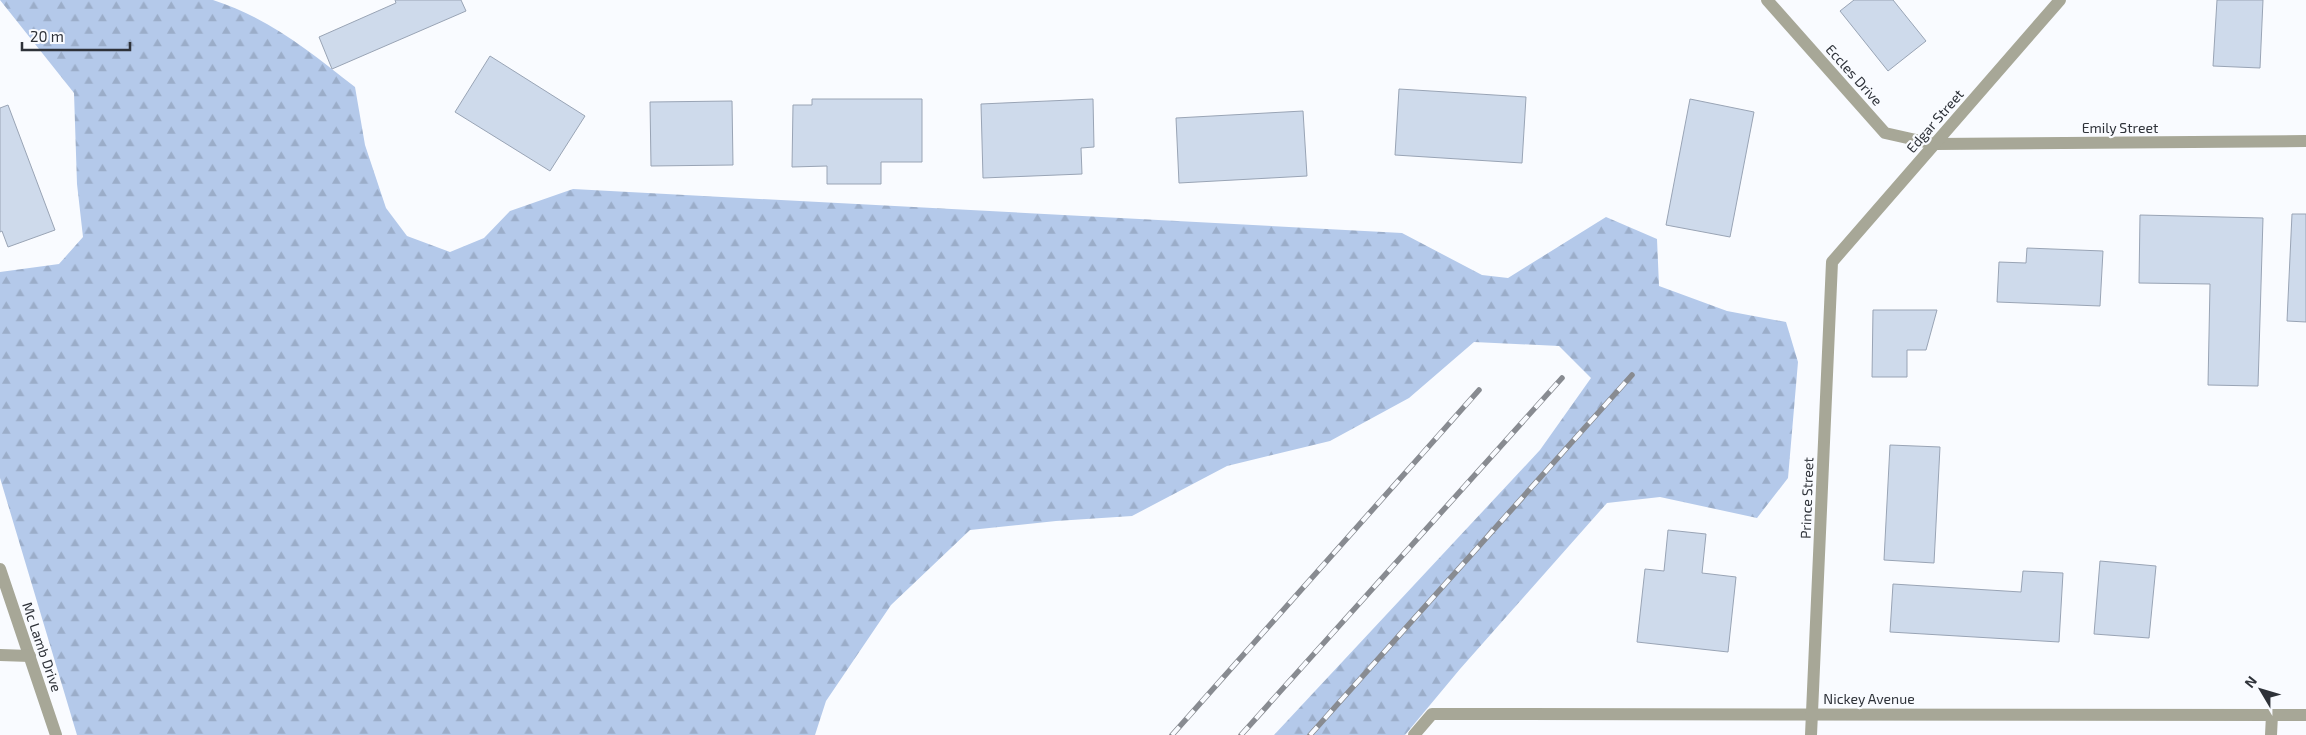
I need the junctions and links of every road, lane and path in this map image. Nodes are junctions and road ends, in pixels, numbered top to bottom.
1 (1767, 0) edge
2 (2060, 0) edge
3 (2306, 141) edge
4 (1934, 144) junction
5 (1832, 262) joint
6 (0, 569) edge
7 (0, 656) edge
8 (30, 656) junction
9 (1812, 713) junction
10 (2272, 715) junction
11 (2306, 715) edge
12 (56, 735) edge
13 (1414, 735) edge
14 (1811, 735) edge
15 (2271, 735) edge

1 - 4 street, Eccles Drive
2 - 4 street, Edgar Street
3 - 4 street, Emily Street
4 - 5 street, Edgar Street
5 - 9 street, Prince Street
6 - 8 street, Mc Lamb Drive
7 - 8 street
8 - 12 street, Mc Lamb Drive
9 - 10 street, Nickey Avenue
9 - 13 street, Nickey Avenue
9 - 14 street, Prince Street
10 - 11 street, Nickey Avenue
10 - 15 street

